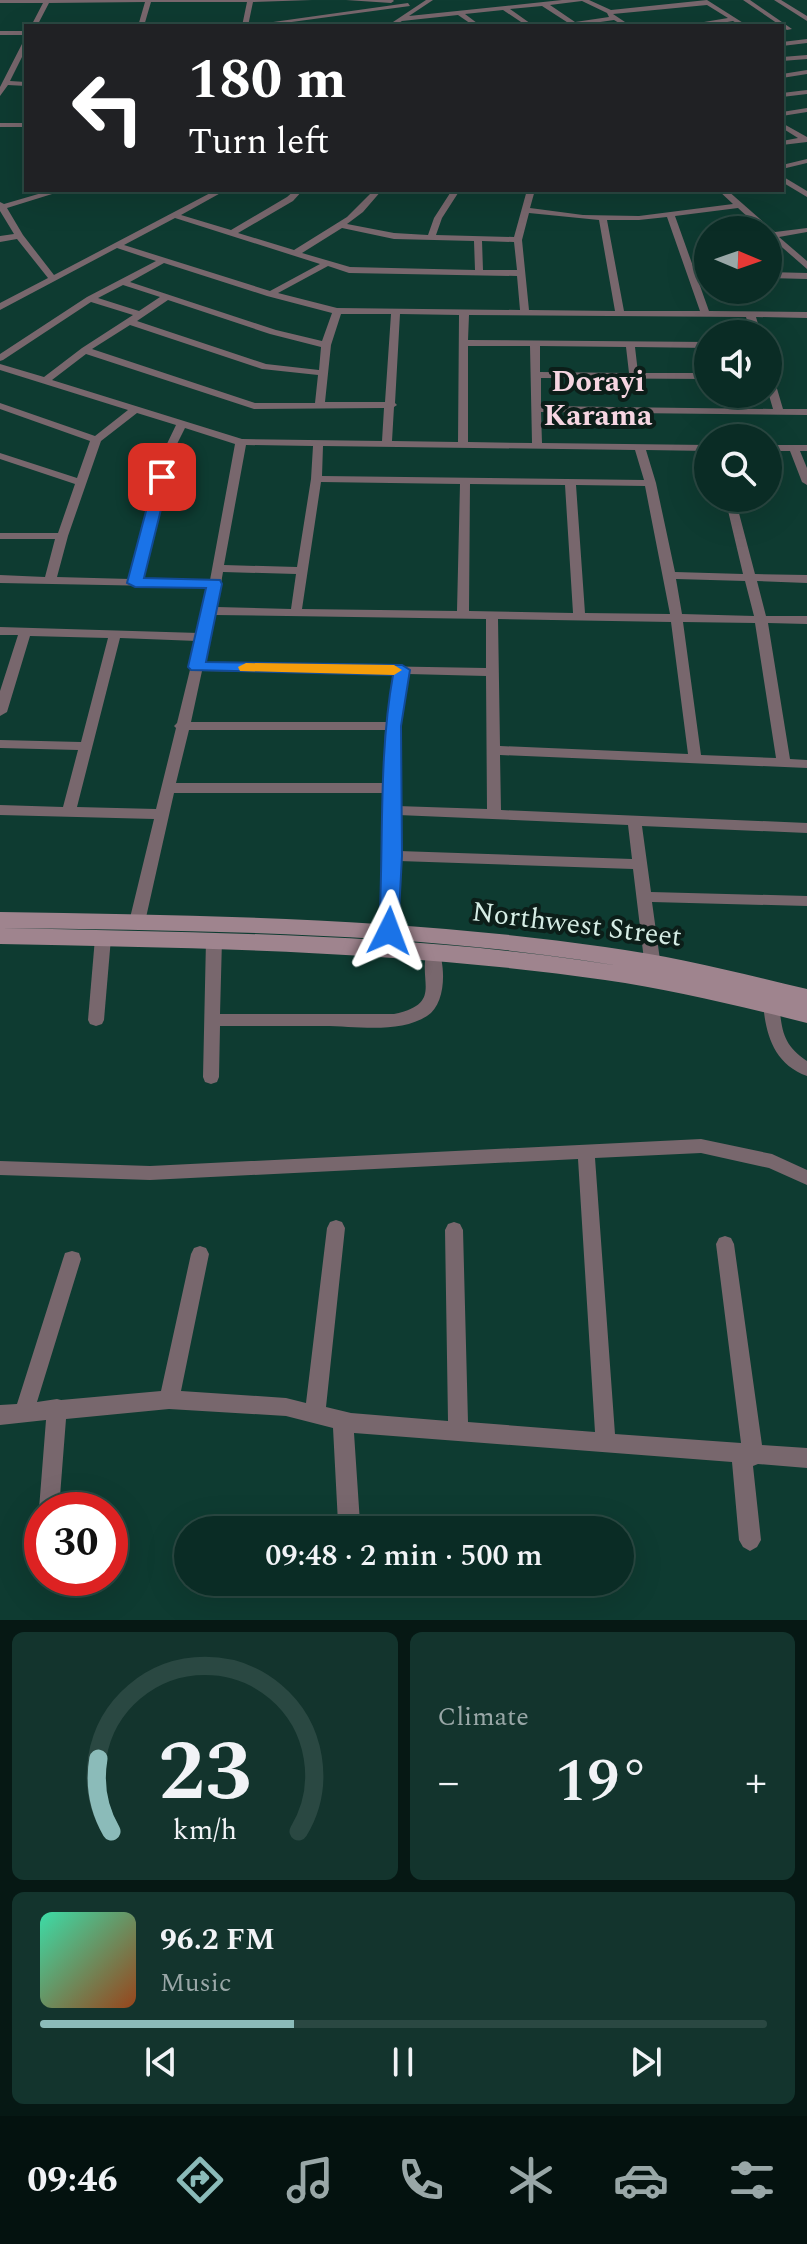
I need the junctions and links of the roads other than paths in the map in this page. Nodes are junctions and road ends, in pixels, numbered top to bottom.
1 (309, 0) edge
2 (349, 0) edge
3 (430, 0) edge
4 (500, 0) edge
5 (608, 0) edge
6 (746, 0) edge
7 (757, 0) edge
8 (777, 0) edge
9 (0, 1) edge
10 (47, 1) edge
11 (102, 1) edge
12 (148, 1) edge
13 (202, 1) edge
14 (250, 1) edge
15 (397, 1) edge
16 (584, 1) edge
17 (705, 1) edge
18 (544, 4) junction
19 (408, 5) junction
20 (420, 7) junction
21 (807, 7) edge
22 (793, 8) junction
23 (505, 9) junction
24 (485, 11) junction
25 (610, 12) junction
26 (345, 14) junction
27 (461, 14) junction
28 (616, 18) junction
29 (401, 19) junction
30 (735, 19) junction
31 (807, 19) edge
32 (350, 22) dead end
33 (308, 23) edge
34 (35, 24) edge
35 (142, 24) edge
36 (245, 24) edge
37 (262, 24) edge
38 (285, 24) edge
39 (393, 24) edge
40 (475, 24) edge
41 (528, 24) edge
42 (574, 24) edge
43 (582, 24) edge
44 (625, 24) edge
45 (707, 24) edge
46 (742, 24) edge
47 (779, 24) edge
48 (807, 27) edge
49 (786, 29) edge
50 (0, 33) edge
51 (24, 33) edge
52 (807, 41) edge
53 (784, 44) edge
54 (24, 46) edge
55 (807, 57) edge
56 (784, 59) edge
57 (0, 68) edge
58 (13, 68) junction
59 (784, 68) edge
60 (807, 72) edge
61 (794, 74) junction
62 (784, 76) edge
63 (6, 83) junction
64 (24, 84) edge
65 (807, 92) edge
66 (0, 94) edge
67 (784, 95) edge
68 (805, 112) edge
69 (784, 114) edge
70 (0, 125) edge
71 (24, 125) edge
72 (784, 126) edge
73 (807, 128) edge
74 (791, 130) junction
75 (806, 140) edge
76 (784, 143) edge
77 (807, 161) edge
78 (784, 167) edge
79 (784, 179) edge
80 (54, 192) edge
81 (218, 192) edge
82 (297, 192) edge
83 (376, 192) edge
84 (455, 192) edge
85 (530, 192) edge
86 (724, 192) edge
87 (807, 195) edge
88 (1, 206) edge
89 (737, 206) junction
90 (525, 210) junction
91 (173, 215) junction
92 (671, 216) junction
93 (750, 216) edge
94 (603, 218) junction
95 (343, 226) junction
96 (807, 230) edge
97 (782, 231) edge
98 (232, 233) junction
99 (19, 236) junction
100 (431, 238) junction
101 (0, 239) edge
102 (478, 239) junction
103 (518, 240) junction
104 (115, 245) junction
105 (782, 246) edge
106 (295, 253) junction
107 (162, 261) junction
108 (328, 263) junction
109 (479, 273) junction
110 (522, 273) junction
111 (782, 275) edge
112 (806, 275) edge
113 (52, 278) junction
114 (122, 282) junction
115 (270, 294) junction
116 (168, 296) junction
117 (90, 299) junction
118 (0, 307) edge
119 (337, 311) junction
120 (464, 311) junction
121 (396, 312) junction
122 (525, 312) junction
123 (620, 313) junction
124 (140, 314) junction
125 (705, 314) junction
126 (750, 314) junction
127 (807, 315) edge
128 (752, 320) edge
129 (129, 321) junction
130 (465, 343) junction
131 (535, 344) junction
132 (326, 345) junction
133 (630, 345) junction
134 (694, 345) edge
135 (85, 350) junction
136 (0, 358) edge
137 (0, 367) edge
138 (323, 373) junction
139 (535, 375) junction
140 (634, 376) junction
141 (694, 376) edge
142 (45, 381) junction
143 (392, 405) junction
144 (0, 406) edge
145 (320, 406) junction
146 (778, 408) edge
147 (538, 409) junction
148 (135, 410) junction
149 (779, 412) junction
150 (807, 412) edge
151 (182, 424) junction
152 (96, 440) junction
153 (241, 442) junction
154 (318, 442) junction
155 (387, 442) junction
156 (463, 443) junction
157 (537, 444) junction
158 (640, 448) junction
159 (694, 448) edge
160 (782, 448) edge
161 (794, 448) junction
162 (807, 448) edge
163 (0, 456) edge
164 (316, 479) junction
165 (465, 481) junction
166 (80, 482) junction
167 (570, 482) junction
168 (807, 482) edge
169 (651, 483) junction
170 (734, 512) edge
171 (0, 536) edge
172 (62, 536) junction
173 (217, 568) junction
174 (302, 571) junction
175 (668, 575) junction
176 (0, 579) edge
177 (751, 579) junction
178 (807, 579) edge
179 (50, 580) junction
180 (135, 583) junction
181 (214, 584) junction
182 (210, 611) junction
183 (296, 612) junction
184 (463, 615) junction
185 (492, 615) junction
186 (579, 617) junction
187 (676, 618) junction
188 (761, 620) junction
189 (807, 620) edge
190 (0, 631) edge
191 (25, 632) junction
192 (115, 634) junction
193 (203, 637) junction
194 (196, 667) junction
195 (402, 670) junction
196 (491, 672) junction
197 (4, 685) edge
198 (0, 712) edge
199 (181, 726) junction
200 (392, 726) junction
201 (0, 744) edge
202 (86, 746) junction
203 (493, 750) junction
204 (695, 759) junction
205 (784, 763) junction
206 (807, 764) edge
207 (167, 788) junction
208 (390, 788) junction
209 (0, 810) edge
210 (392, 810) junction
211 (69, 812) junction
212 (160, 814) junction
213 (494, 814) junction
214 (634, 820) junction
215 (807, 828) edge
216 (392, 856) junction
217 (641, 864) junction
218 (646, 897) junction
219 (807, 901) edge
220 (0, 920) edge
221 (137, 922) junction
222 (389, 931) junction
223 (0, 936) edge
224 (103, 938) junction
225 (214, 940) junction
226 (433, 952) junction
227 (652, 960) junction
228 (807, 998) edge
229 (771, 1004) junction
230 (807, 1014) edge
231 (96, 1020) dead end
232 (212, 1020) junction
233 (807, 1069) edge
234 (211, 1077) dead end
235 (586, 1151) junction
236 (0, 1168) edge
237 (807, 1178) edge
238 (336, 1228) dead end
239 (454, 1230) dead end
240 (725, 1244) dead end
241 (200, 1254) dead end
242 (72, 1259) dead end
243 (169, 1400) junction
244 (57, 1408) junction
245 (24, 1413) junction
246 (0, 1415) edge
247 (315, 1415) junction
248 (343, 1422) junction
249 (458, 1432) junction
250 (606, 1444) junction
251 (748, 1455) junction
252 (807, 1458) edge
253 (50, 1492) edge
254 (349, 1516) edge
255 (750, 1540) dead end

1 - 14 street
2 - 15 street
3 - 20 street
4 - 24 street
5 - 16 street
6 - 7 street
6 - 47 street
8 - 22 street
9 - 10 street
10 - 11 street
10 - 34 street
11 - 12 street
12 - 13 street
12 - 35 street
13 - 14 street
14 - 36 street
15 - 19 street
16 - 18 street
16 - 25 street
17 - 25 street
17 - 30 street
18 - 23 street
18 - 42 street
19 - 20 street
19 - 26 street
20 - 29 street
21 - 22 street
22 - 31 street
23 - 24 street
23 - 41 street
24 - 27 street
25 - 28 street
26 - 32 street
26 - 33 street
27 - 29 street
27 - 40 street
28 - 43 street
28 - 44 street
29 - 39 street
30 - 45 street
30 - 46 street
33 - 38 street
37 - 38 street
48 - 49 street
50 - 51 street
52 - 53 street
54 - 58 street
55 - 56 street
57 - 58 street
58 - 63 street
59 - 61 street
60 - 61 street
61 - 62 street
63 - 64 street
63 - 66 street
65 - 67 street
68 - 69 street
70 - 71 street
72 - 74 street
73 - 74 street
74 - 75 street
75 - 76 street
77 - 78 street
79 - 87 street
80 - 88 street
81 - 91 street
82 - 98 street
83 - 95 street
84 - 100 street
85 - 90 street
86 - 89 street
88 - 99 street
89 - 92 street
89 - 93 street
90 - 94 street
90 - 103 street
91 - 98 street
91 - 104 street
92 - 94 street
92 - 125 street
94 - 123 street
95 - 100 street
95 - 106 street
96 - 97 street
98 - 106 street
99 - 101 street
99 - 113 street
100 - 102 street
102 - 103 street
102 - 109 street
103 - 110 street
104 - 107 street
104 - 113 street
105 - 112 street
106 - 108 street
107 - 114 street
107 - 115 street
108 - 109 street
108 - 115 street
109 - 110 street
110 - 122 street
111 - 112 street
113 - 118 street
114 - 116 street
114 - 117 street
115 - 119 street
116 - 124 street
116 - 132 street
117 - 124 street
117 - 136 street
119 - 121 street
119 - 132 street
120 - 121 street
120 - 122 street
120 - 130 street
121 - 143 street
122 - 123 street
123 - 125 street
124 - 129 street
125 - 126 street
126 - 127 street
126 - 128 street
129 - 135 street
129 - 138 street
130 - 131 street
130 - 156 street
131 - 133 street
131 - 139 street
132 - 138 street
133 - 134 street
133 - 140 street
135 - 142 street
135 - 145 street
137 - 142 street
138 - 145 street
139 - 140 street
139 - 147 street
140 - 141 street
142 - 148 street
143 - 145 street
143 - 155 street
144 - 152 street
146 - 149 street
147 - 149 street
147 - 157 street
148 - 151 street
148 - 152 street
149 - 150 street
151 - 153 street
151 - 180 street
152 - 166 street
153 - 154 street
153 - 173 street
154 - 155 street
154 - 164 street
155 - 156 street
156 - 157 street
157 - 158 street
158 - 159 street
158 - 169 street
160 - 161 street
161 - 162 street
161 - 168 street
163 - 166 street
164 - 165 street
164 - 174 street
165 - 167 street
165 - 184 street
166 - 172 street
167 - 169 street
167 - 186 street
169 - 175 street
170 - 177 street
171 - 172 street
172 - 179 street
173 - 174 street
173 - 181 street
174 - 183 street
175 - 177 street
175 - 187 street
176 - 179 street
177 - 178 street
177 - 188 street
179 - 180 street
180 - 181 street
181 - 182 street
182 - 183 street
182 - 193 street
183 - 184 street
184 - 185 street
185 - 186 street
185 - 196 street
186 - 187 street
187 - 188 street
187 - 204 street
188 - 189 street
188 - 205 street
190 - 191 street
191 - 192 street
191 - 197 street
192 - 193 street
192 - 202 street
193 - 194 street
194 - 195 street
194 - 199 street
195 - 196 street
195 - 200 street
196 - 203 street
197 - 198 street
199 - 200 street
199 - 207 street
200 - 208 street
201 - 202 street
202 - 211 street
203 - 204 street
203 - 213 street
204 - 205 street
205 - 206 street
207 - 208 street
207 - 212 street
208 - 210 street
209 - 211 street
210 - 213 street
210 - 216 street
211 - 212 street
212 - 221 street
213 - 214 street
214 - 215 street
214 - 217 street
216 - 217 street
216 - 222 street
217 - 218 street
218 - 219 street
218 - 227 street
220 - 221 main road, Northwest Street
221 - 222 main road, Northwest Street
222 - 227 main road, Northwest Street
223 - 224 main road, Northwest Street
224 - 225 main road, Northwest Street
224 - 231 street
225 - 226 main road, Northwest Street
225 - 232 street
226 - 229 main road, Northwest Street
226 - 232 street
227 - 228 main road, Northwest Street
229 - 230 main road, Northwest Street
229 - 233 street
232 - 234 street
235 - 236 street
235 - 237 street
235 - 250 street
238 - 247 street
239 - 249 street
240 - 251 street
241 - 243 street
242 - 245 street
243 - 244 street
243 - 247 street
244 - 245 street
244 - 253 street
245 - 246 street
247 - 248 street
248 - 249 street
248 - 254 street
249 - 250 street
250 - 251 street
251 - 252 street
251 - 255 street

